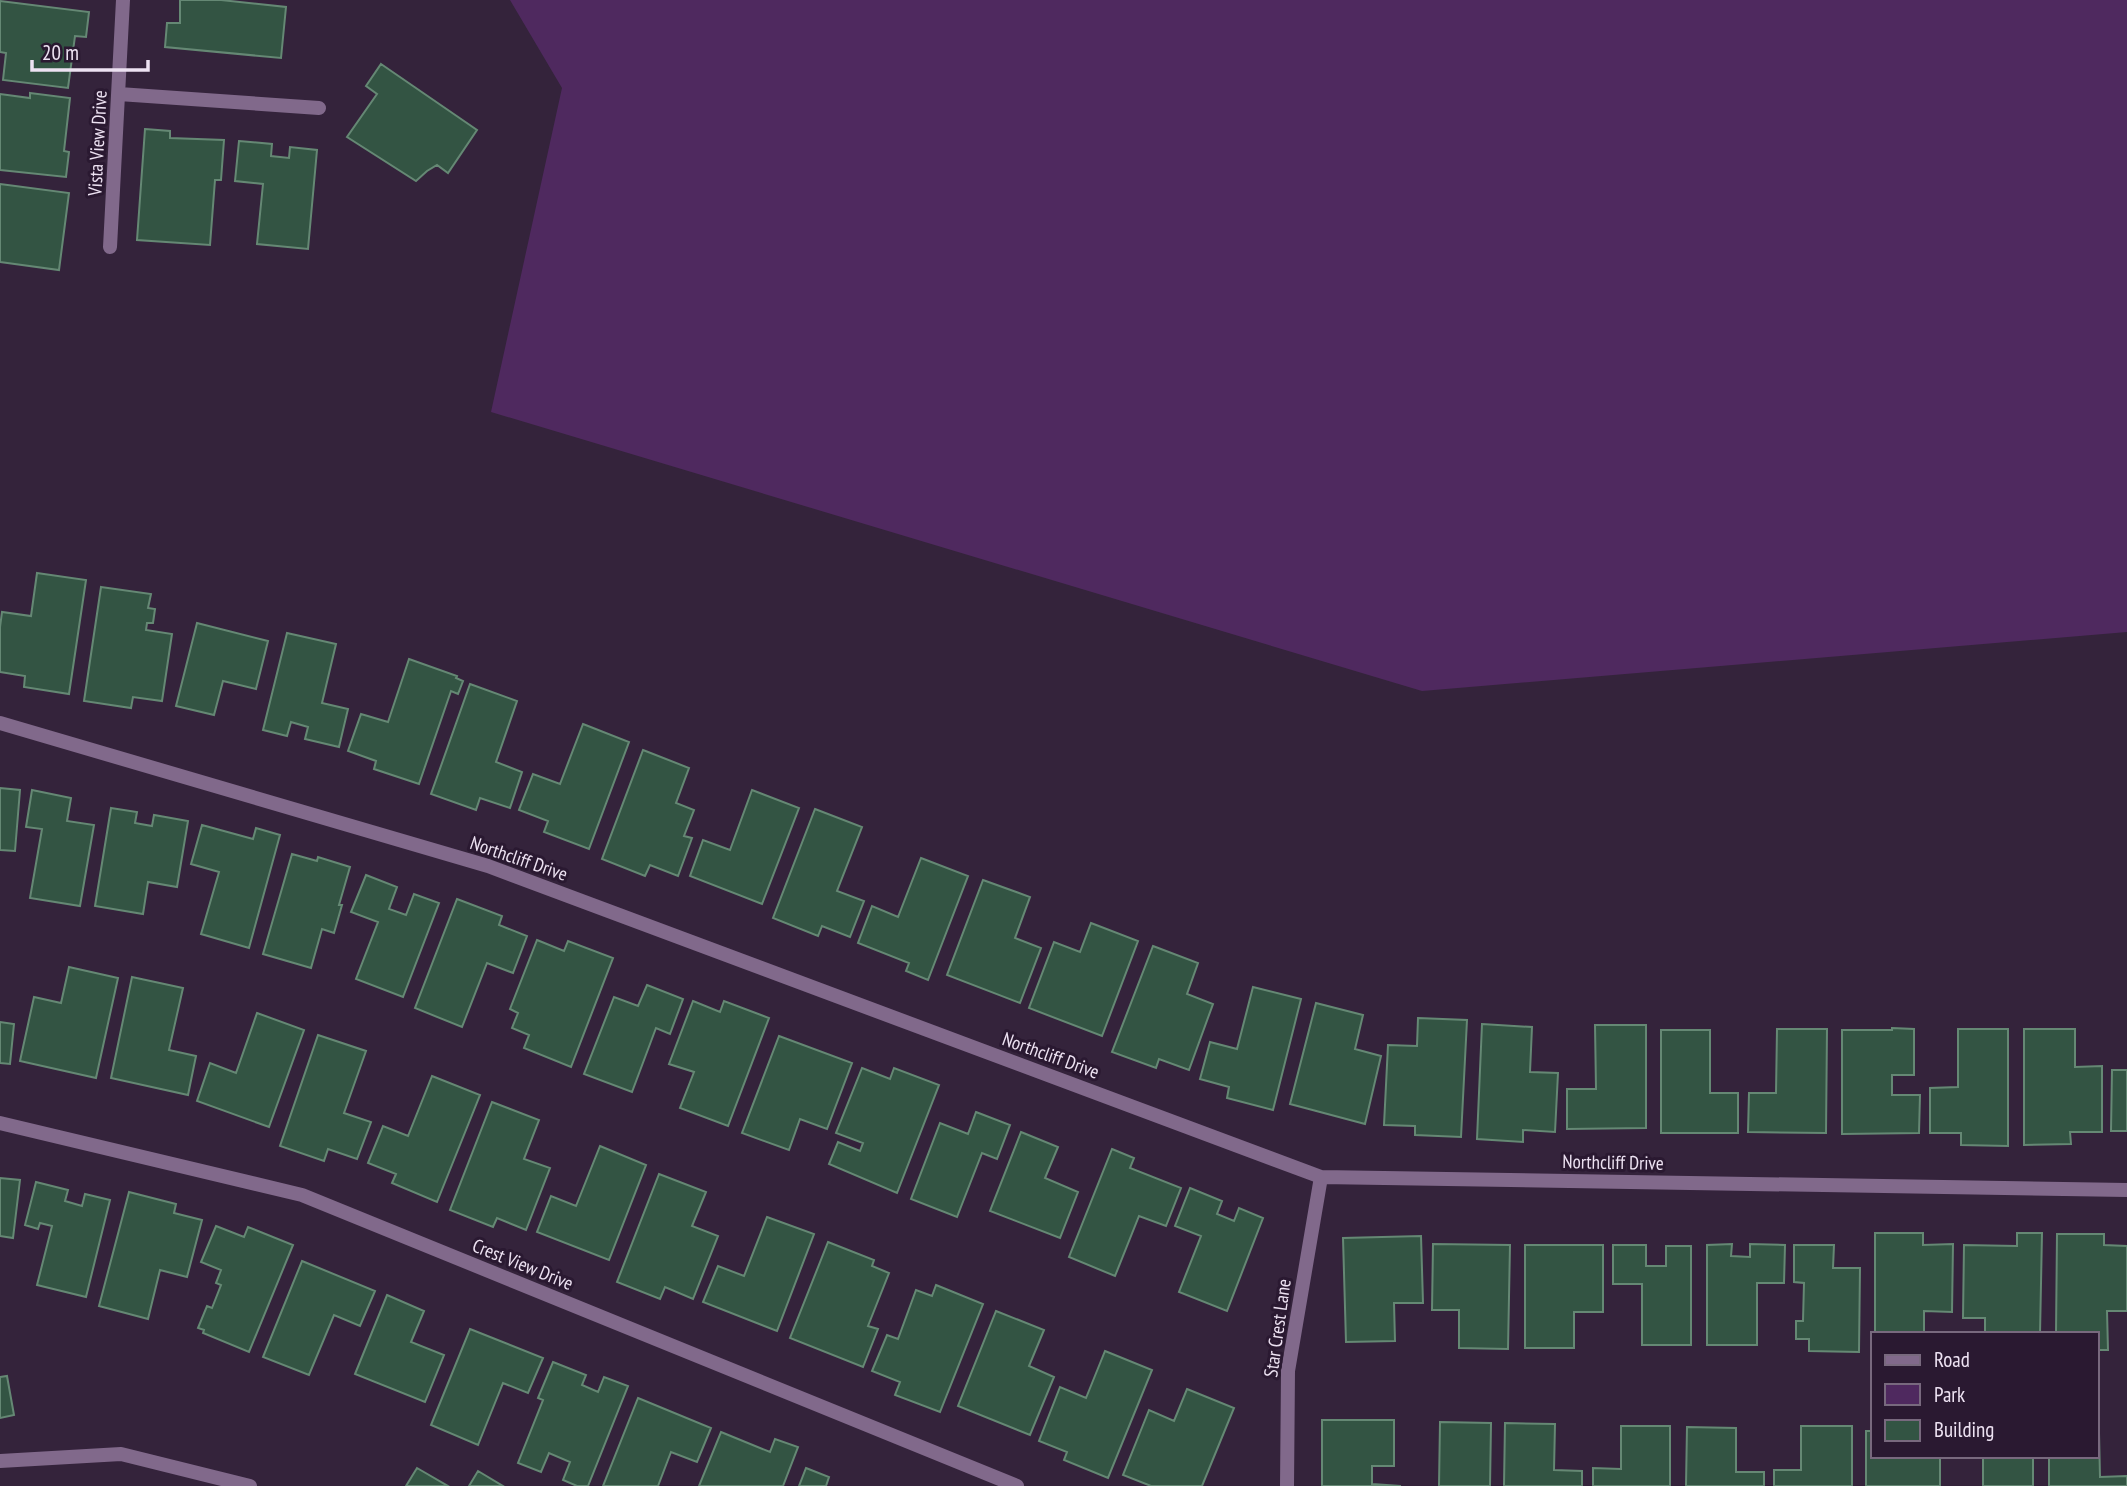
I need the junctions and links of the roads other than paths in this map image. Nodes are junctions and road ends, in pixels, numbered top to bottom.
1 (123, 0) edge
2 (119, 94) junction
3 (319, 108) dead end
4 (110, 247) dead end
5 (0, 723) edge
6 (0, 1123) edge
7 (1321, 1177) junction
8 (2127, 1190) edge
9 (0, 1461) edge
10 (250, 1486) edge
11 (1017, 1486) edge
12 (1287, 1486) edge

1 - 2 street, Vista View Drive
2 - 3 street
2 - 4 street, Vista View Drive
5 - 7 street, Northcliff Drive
6 - 11 street, Crest View Drive
7 - 8 street, Northcliff Drive
7 - 12 street, Star Crest Lane
9 - 10 street

